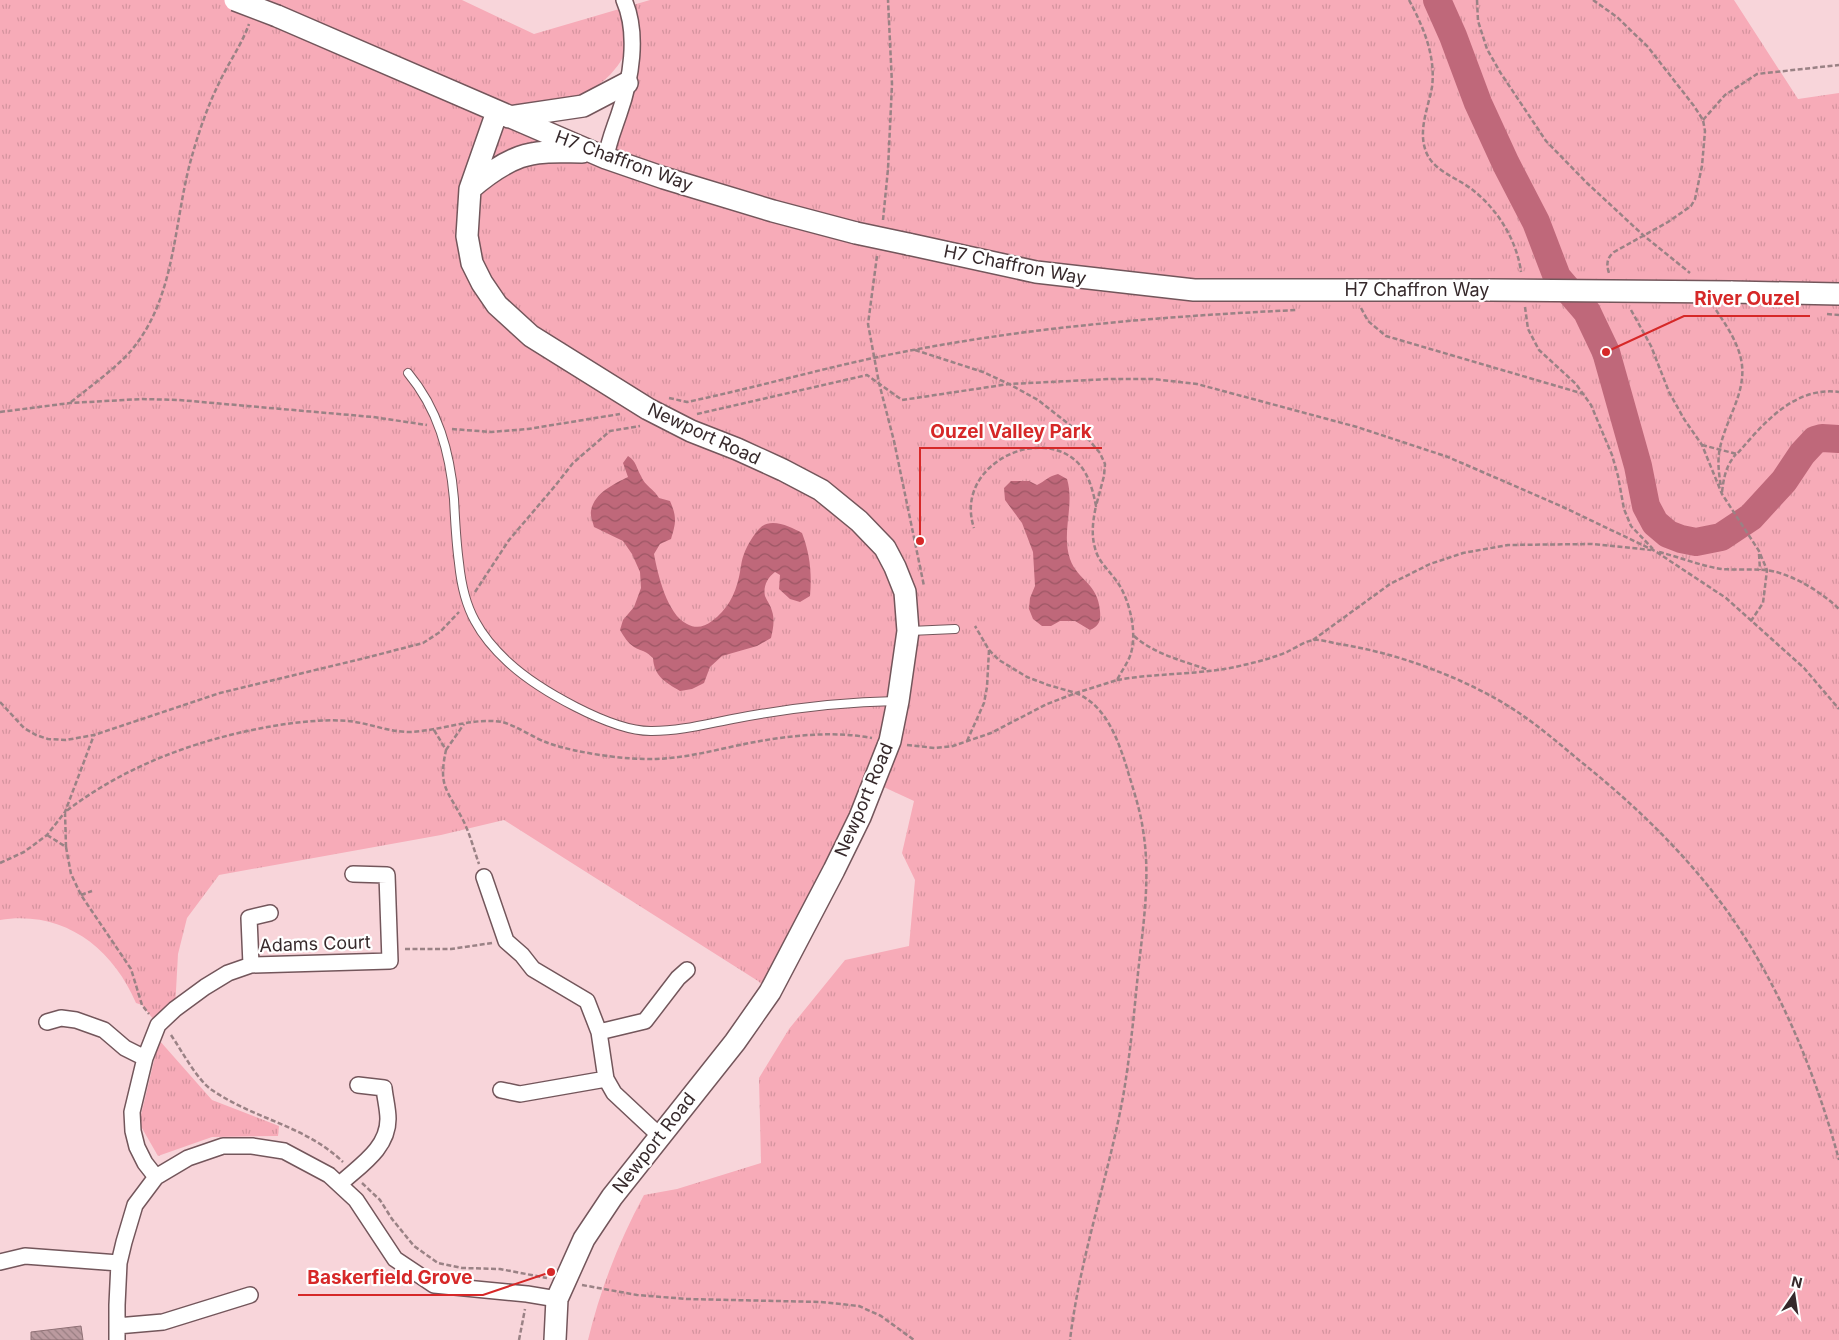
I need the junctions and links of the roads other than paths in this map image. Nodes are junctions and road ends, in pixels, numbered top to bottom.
1 (235, 0) edge
2 (624, 0) edge
3 (628, 83) junction
4 (503, 114) junction
5 (597, 155) junction
6 (470, 189) junction
7 (1839, 294) edge
8 (408, 373) dead end
9 (955, 628) dead end
10 (908, 631) junction
11 (898, 700) junction
12 (353, 874) dead end
13 (484, 877) road end
14 (270, 913) dead end
15 (252, 965) junction
16 (686, 970) dead end
17 (47, 1022) dead end
18 (599, 1032) junction
19 (145, 1058) junction
20 (606, 1079) junction
21 (358, 1085) dead end
22 (501, 1090) dead end
23 (660, 1136) junction
24 (156, 1177) junction
25 (340, 1184) junction
26 (0, 1262) edge
27 (119, 1263) junction
28 (561, 1290) junction
29 (250, 1295) dead end
30 (117, 1333) edge
31 (555, 1340) edge

1 - 4 street, H7 Chaffron Way, bridge
2 - 3 street
3 - 4 street
3 - 5 street
4 - 5 street, H7 Chaffron Way
4 - 6 street, Newport Road
5 - 6 street
5 - 7 street, H7 Chaffron Way, bridge
6 - 10 street, Newport Road
8 - 11 lane
9 - 10 lane
10 - 11 street, Newport Road
11 - 23 street, Newport Road
12 - 15 street, Adams Court
13 - 18 street
14 - 15 street
15 - 19 street, Adams Court
16 - 18 street
17 - 19 street
18 - 20 street
19 - 24 street, Adams Court
20 - 22 street
20 - 23 street
21 - 25 street
23 - 28 street, Newport Road
24 - 25 street
24 - 27 street
25 - 28 street
26 - 27 street
27 - 30 street
28 - 31 street, Newport Road
29 - 30 street

